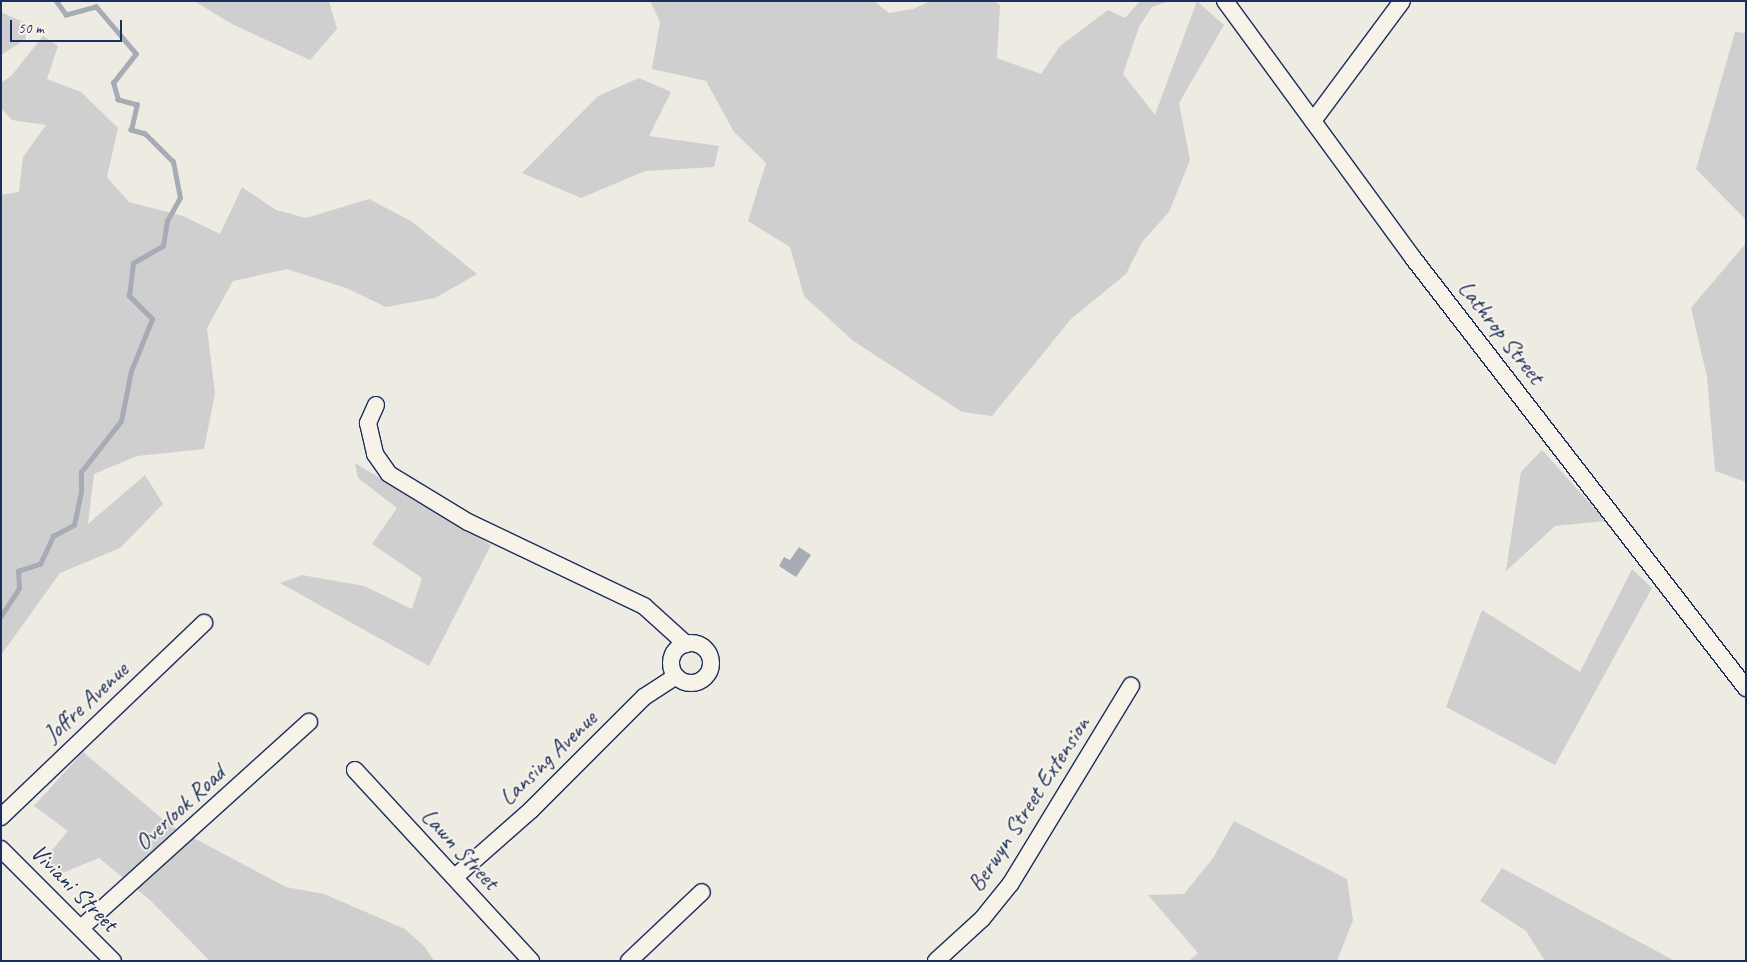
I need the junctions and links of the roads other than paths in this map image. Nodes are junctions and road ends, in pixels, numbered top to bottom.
1 (1225, 1) edge
2 (1402, 1) edge
3 (1313, 121) junction
4 (376, 405) dead end
5 (204, 623) dead end
6 (686, 644) junction
7 (676, 676) junction
8 (1131, 686) dead end
9 (1746, 688) edge
10 (310, 722) dead end
11 (355, 770) dead end
12 (1, 817) edge
13 (1, 849) edge
14 (455, 877) junction
15 (702, 892) dead end
16 (82, 927) junction
17 (113, 961) edge
18 (530, 961) edge
19 (629, 961) edge
20 (936, 961) edge

1 - 3 street, Lathrop Street
2 - 3 street
3 - 9 street, Lathrop Street
4 - 6 street
5 - 12 street, Joffre Avenue
6 - 7 street
6 - 7 street
7 - 14 street, Lansing Avenue
8 - 20 street, Berwyn Street Extension
10 - 16 street, Overlook Road
11 - 14 street, Lawn Street
13 - 16 street, Viviani Street
14 - 18 street, Lawn Street
15 - 19 street
16 - 17 street, Viviani Street

